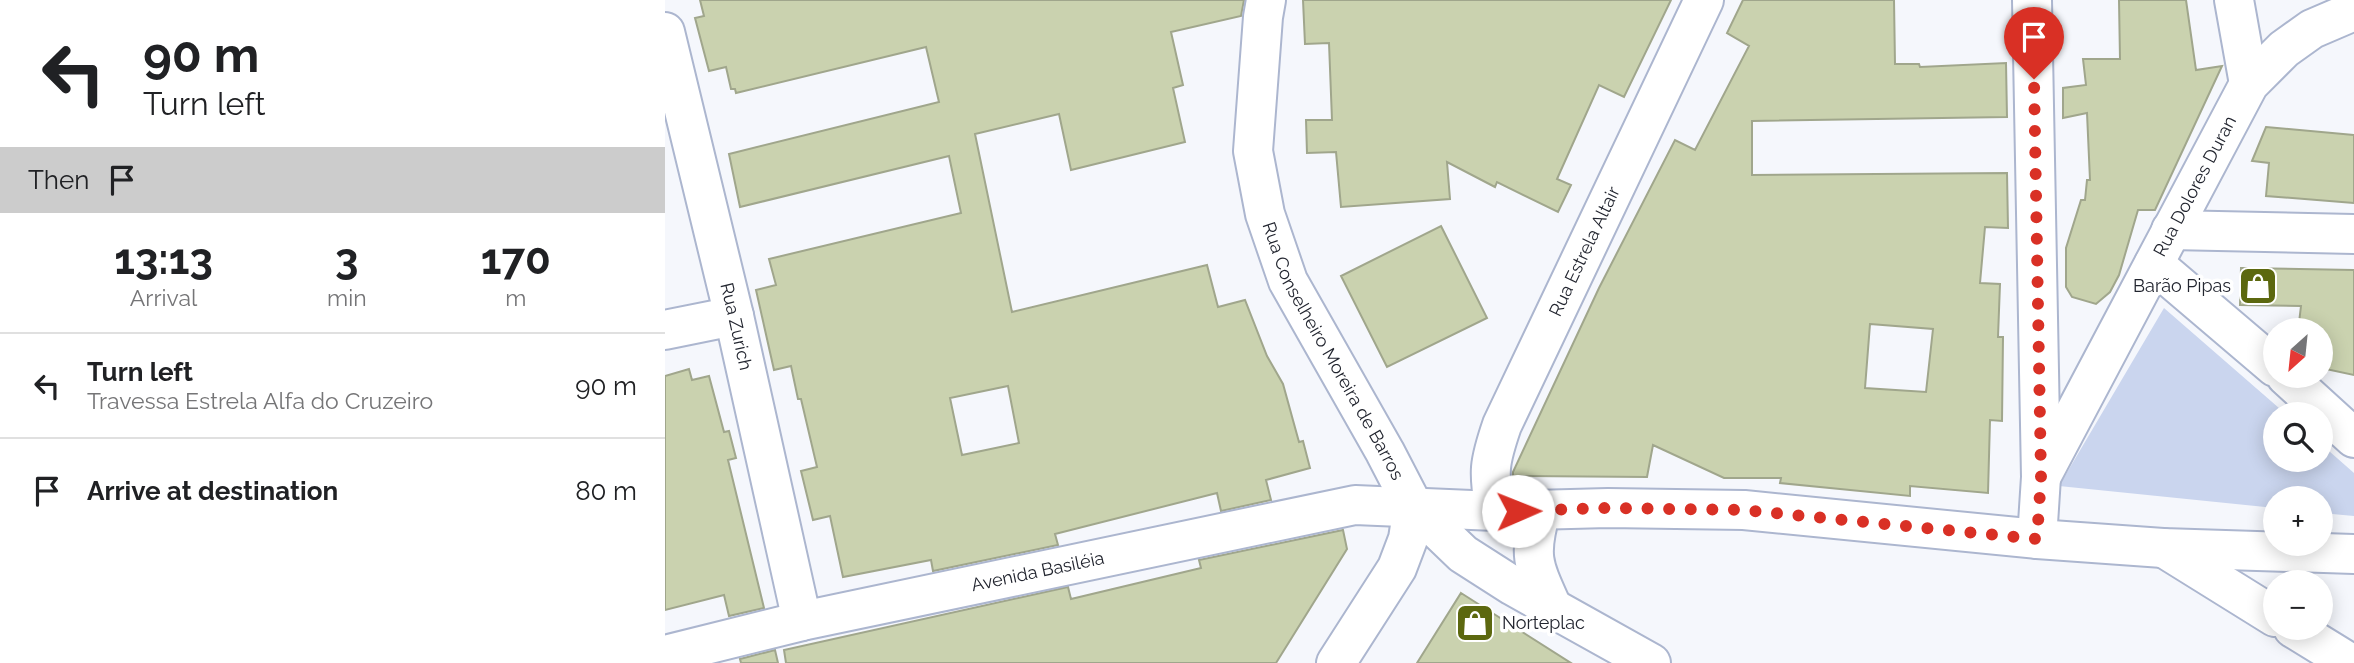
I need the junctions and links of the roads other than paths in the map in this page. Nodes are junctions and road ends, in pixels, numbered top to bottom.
1 (1704, 0) edge
2 (2032, 0) edge
3 (2234, 0) edge
4 (1263, 6) edge
5 (2354, 11) edge
6 (665, 33) edge
7 (2249, 84) junction
8 (2171, 230) junction
9 (2354, 234) edge
10 (2154, 264) junction
11 (734, 316) junction
12 (665, 330) edge
13 (2263, 357) edge
14 (2299, 388) edge
15 (2354, 438) edge
16 (2041, 477) junction
17 (1413, 506) junction
18 (1495, 510) junction
19 (1541, 511) junction
20 (2037, 539) junction
21 (2163, 548) junction
22 (2354, 554) edge
23 (1552, 607) junction
24 (2263, 610) edge
25 (802, 621) junction
26 (2313, 640) edge
27 (665, 655) edge
28 (1336, 663) edge
29 (1650, 663) edge
30 (2350, 663) edge

1 - 18 street, Rua Estrela Altair
2 - 16 street
3 - 7 street
4 - 17 street, Rua Conselheiro Moreira de Barros
5 - 7 street, Rua Dolores Duran
6 - 11 street, Rua Zurich
7 - 8 street, Rua Dolores Duran
8 - 9 street
8 - 10 street, Rua Dolores Duran
10 - 13 street
10 - 16 street, Rua Dolores Duran
11 - 12 street
11 - 25 street, Rua Zurich
14 - 15 street
16 - 20 street
17 - 18 street, Avenida Basiléia
17 - 23 street, Rua Conselheiro Moreira de Barros
17 - 25 street, Avenida Basiléia
17 - 28 street
18 - 19 street, Avenida Basiléia
19 - 20 street, Avenida Basiléia
19 - 23 street
20 - 21 street, Avenida Basiléia
21 - 22 street, Avenida Basiléia
21 - 24 street
23 - 29 street, Rua Conselheiro Moreira de Barros
25 - 27 street, Avenida Basiléia
26 - 30 street

